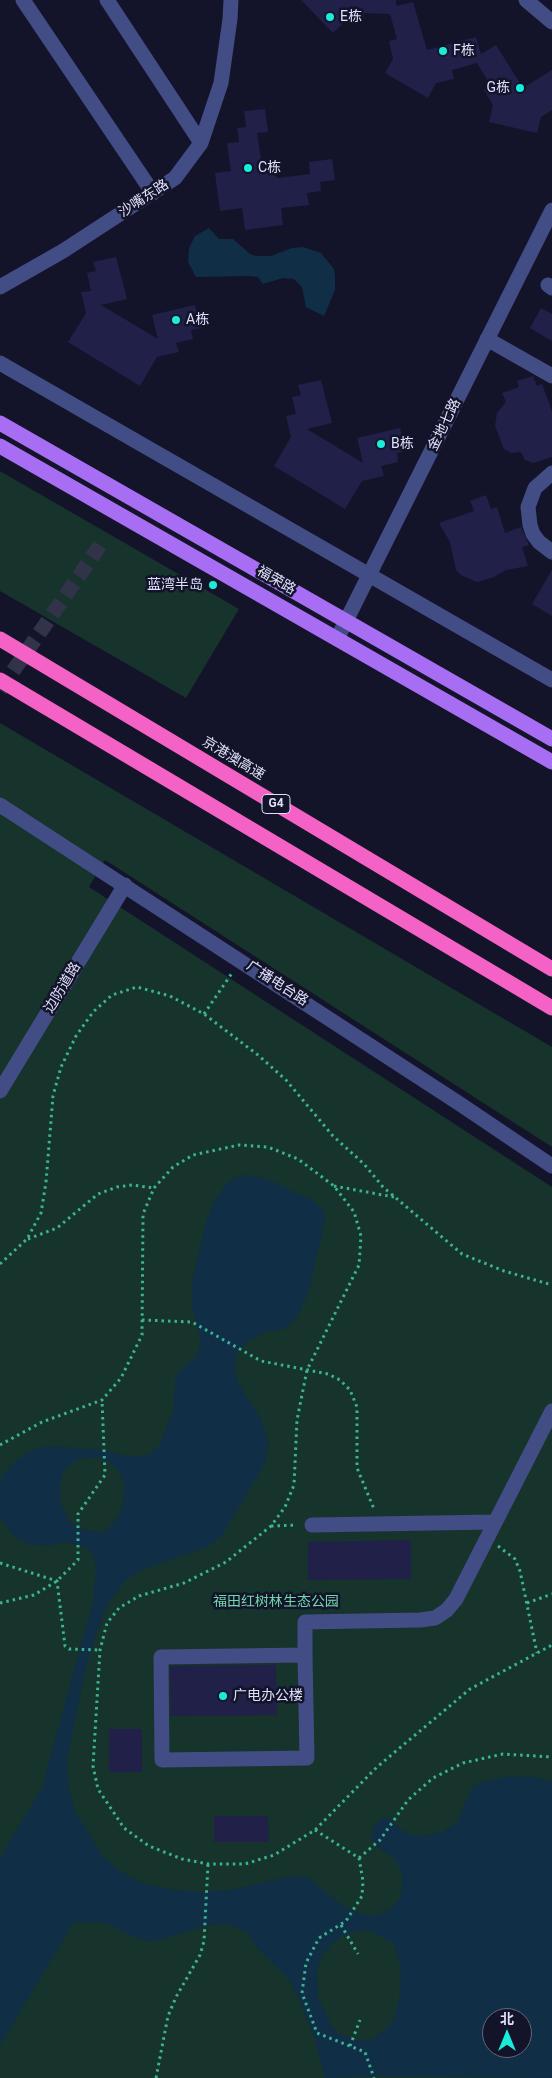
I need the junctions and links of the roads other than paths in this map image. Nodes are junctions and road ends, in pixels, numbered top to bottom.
1 (23, 0) edge
2 (107, 0) edge
3 (231, 0) edge
4 (526, 0) edge
5 (552, 22) edge
6 (202, 143) junction
7 (153, 193) junction
8 (552, 210) edge
9 (0, 287) edge
10 (487, 339) junction
11 (0, 364) edge
12 (552, 376) edge
13 (0, 423) edge
14 (0, 446) edge
15 (552, 473) edge
16 (552, 552) edge
17 (370, 576) junction
18 (346, 622) junction
19 (0, 639) edge
20 (337, 639) junction
21 (0, 680) edge
22 (552, 680) edge
23 (552, 740) edge
24 (552, 762) edge
25 (0, 805) edge
26 (126, 885) junction
27 (552, 969) edge
28 (552, 1008) edge
29 (0, 1091) edge
30 (552, 1166) edge
31 (552, 1411) edge
32 (495, 1522) junction
33 (312, 1525) road end
34 (305, 1655) junction

1 - 7 street
2 - 6 street
3 - 6 street, 沙嘴东路
4 - 5 street
6 - 7 street, 沙嘴东路
7 - 9 street, 沙嘴东路
8 - 10 street, 金地七路
10 - 12 street
10 - 17 street, 金地七路
11 - 17 street
13 - 18 main road, 福荣路
14 - 20 main road, 福荣路
15 - 16 street
17 - 18 street, 金地七路
17 - 22 street
18 - 20 street, 金地七路
18 - 23 main road, 福荣路
19 - 27 highway, 京港澳高速 / G4
20 - 24 main road, 福荣路
21 - 28 highway, G4
25 - 26 street, 广播电台路
26 - 29 street, 边防道路
26 - 30 street, 广播电台路
31 - 32 street
32 - 33 street
32 - 34 street
34 - 34 street

